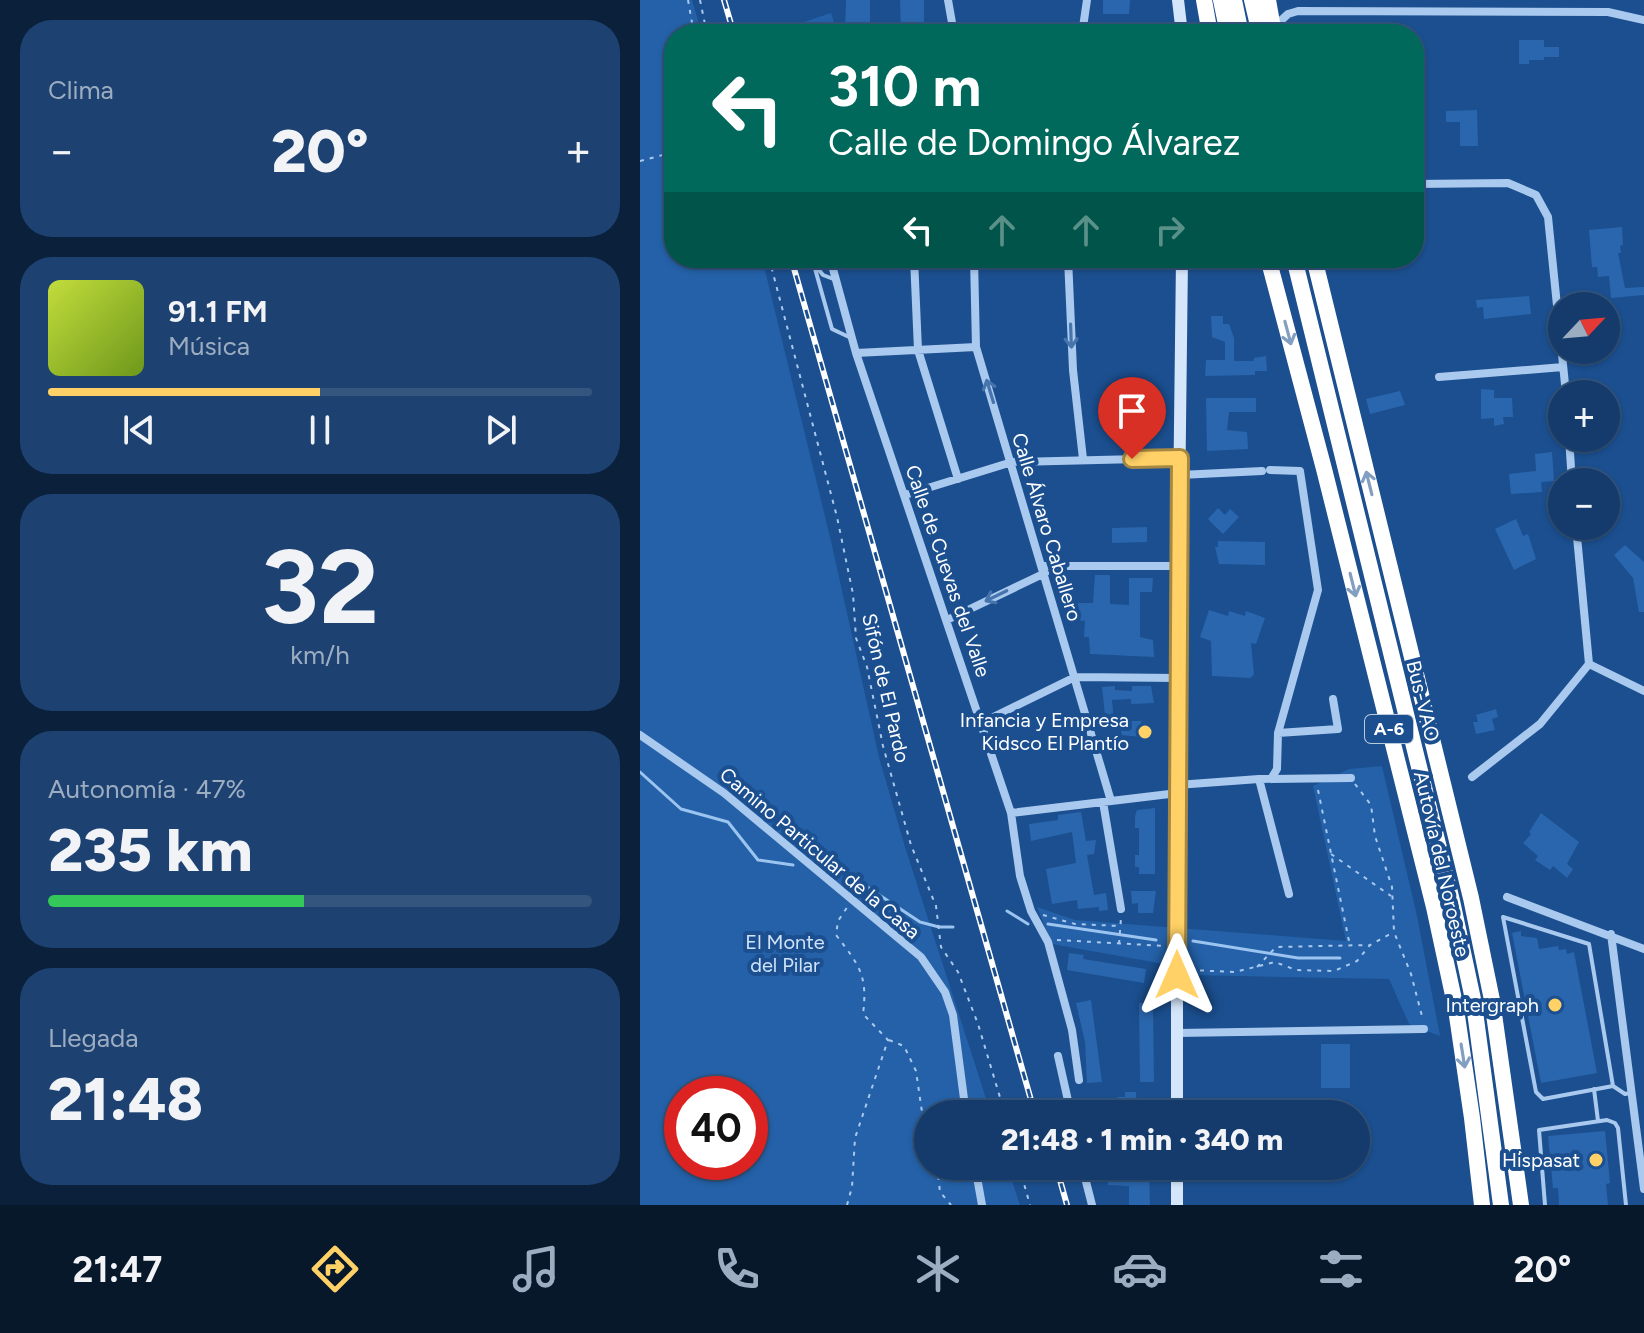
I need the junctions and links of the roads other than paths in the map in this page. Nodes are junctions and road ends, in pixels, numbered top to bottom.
1 (948, 0) edge
2 (1087, 0) edge
3 (1178, 0) edge
4 (1204, 0) edge
5 (1221, 0) edge
6 (1234, 0) edge
7 (1252, 0) edge
8 (1268, 0) edge
9 (1644, 20) edge
10 (952, 24) edge
11 (1083, 24) edge
12 (1181, 24) edge
13 (1208, 24) edge
14 (1226, 24) edge
15 (1239, 24) edge
16 (1265, 24) edge
17 (1269, 24) edge
18 (1277, 24) edge
19 (1424, 184) edge
20 (815, 268) edge
21 (818, 268) edge
22 (833, 268) edge
23 (914, 268) edge
24 (974, 268) edge
25 (1068, 268) edge
26 (1182, 268) edge
27 (1271, 268) edge
28 (1286, 268) edge
29 (1296, 268) edge
30 (1316, 268) edge
31 (836, 280) junction
32 (852, 338) junction
33 (976, 347) junction
34 (918, 350) junction
35 (856, 353) junction
36 (1563, 367) junction
37 (1439, 377) dead end
38 (1564, 380) edge
39 (1180, 458) junction
40 (1083, 459) junction
41 (1012, 462) junction
42 (1344, 463) junction
43 (1180, 475) junction
44 (958, 479) junction
45 (905, 495) junction
46 (1577, 540) edge
47 (1179, 566) junction
48 (1044, 569) junction
49 (947, 620) junction
50 (1589, 664) junction
51 (1075, 677) junction
52 (1177, 678) junction
53 (1644, 691) edge
54 (1333, 699) dead end
55 (983, 722) junction
56 (1278, 733) junction
57 (640, 735) edge
58 (1472, 777) dead end
59 (1351, 778) road end
60 (1259, 779) junction
61 (1271, 779) junction
62 (1178, 789) junction
63 (1107, 801) junction
64 (1011, 813) junction
65 (1289, 894) dead end
66 (1507, 897) dead end
67 (1121, 909) dead end
68 (1611, 934) junction
69 (1644, 949) edge
70 (1424, 1029) road end
71 (1177, 1033) junction
72 (1058, 1056) dead end
73 (1079, 1080) dead end
74 (1613, 1086) junction
75 (1594, 1089) junction
76 (1633, 1093) junction
77 (964, 1100) edge
78 (1068, 1100) edge
79 (1177, 1100) edge
80 (1598, 1121) junction
81 (1642, 1148) edge
82 (978, 1180) edge
83 (1086, 1180) edge
84 (1177, 1180) edge
85 (1644, 1189) edge
86 (982, 1205) edge
87 (1092, 1205) edge
88 (1177, 1205) edge
89 (1482, 1205) edge
90 (1501, 1205) edge
91 (1521, 1205) edge
92 (1545, 1205) edge
93 (1626, 1205) edge

1 - 10 street
2 - 11 street
3 - 12 street
4 - 13 highway
5 - 14 highway
6 - 15 highway
7 - 16 highway
8 - 17 highway
9 - 18 street
19 - 36 street
20 - 32 lane
21 - 31 lane
22 - 31 street, Calle de Cuevas del Valle
23 - 34 street
24 - 33 street, Calle Álvaro Caballero
25 -> 40 street
26 - 39 street
27 -> 89 highway, Autovía del Noroeste / A-6
28 - 42 highway
29 - 42 highway, Bus-VAO
91 -> 30 highway, Autovía del Noroeste / A-6
31 - 32 street, Calle de Cuevas del Valle
32 - 35 street, Calle de Cuevas del Valle
33 - 34 street
41 -> 33 street, Calle Álvaro Caballero
34 - 35 street
34 - 44 street
35 - 45 street, Calle de Cuevas del Valle
36 - 37 street
36 - 38 street
39 - 40 street
39 - 43 street
40 - 41 street
41 - 44 street
41 - 48 street, Calle Álvaro Caballero
42 - 90 highway, Bus-VAO
43 - 47 street
43 - 56 street
44 - 45 street
45 - 49 street, Calle de Cuevas del Valle
46 - 50 street
47 - 48 street
47 - 52 street
48 -> 49 street
48 - 51 street, Calle Álvaro Caballero
49 - 55 street, Calle de Cuevas del Valle
50 - 53 street
50 - 58 street
51 - 52 street
51 - 55 street
51 - 63 street, Calle Álvaro Caballero
52 - 62 street
54 - 56 street
55 - 64 street, Calle de Cuevas del Valle
56 - 61 street
57 - 77 street, Camino Particular de la Casa
59 - 61 street
60 - 61 street
60 - 62 street
60 - 65 street
62 - 63 street
62 - 71 street
63 - 64 street
63 - 67 street, Calle Álvaro Caballero
64 - 73 street, Calle de Cuevas del Valle
66 - 68 street
68 - 69 street
68 - 76 street
70 - 71 street
71 - 79 street
72 - 78 street
74 - 75 lane
74 - 75 lane
74 - 76 lane
75 - 80 lane
76 - 81 street
80 - 92 lane
80 - 93 lane
81 - 85 street
82 - 86 street
83 - 87 street
84 - 88 street

